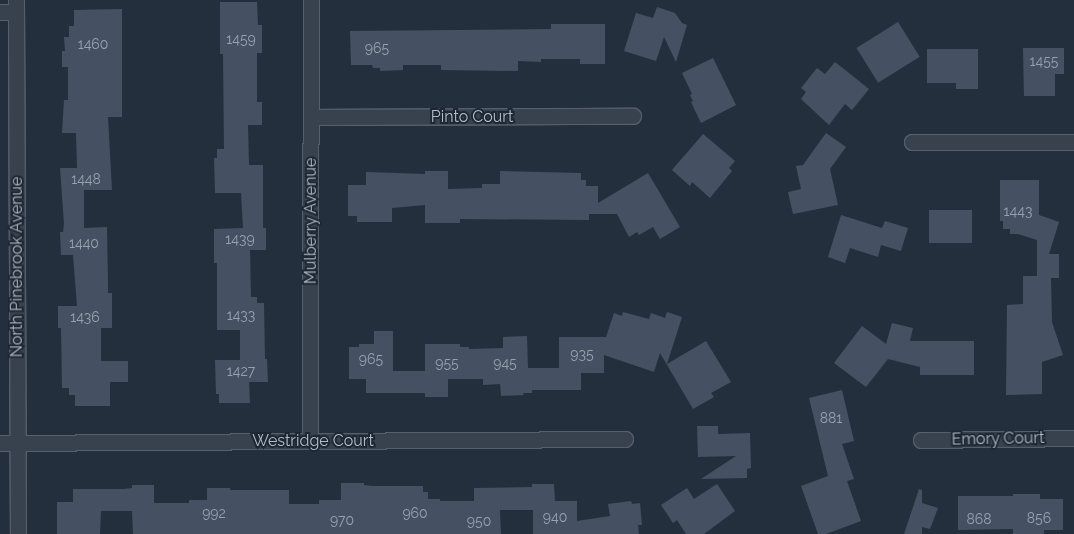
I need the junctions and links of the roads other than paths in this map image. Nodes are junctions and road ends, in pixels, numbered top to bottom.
1 (312, 0) edge
2 (16, 6) edge
3 (0, 12) edge
4 (633, 116) dead end
5 (311, 117) junction
6 (912, 142) dead end
7 (1074, 142) edge
8 (1074, 438) edge
9 (626, 439) dead end
10 (921, 440) dead end
11 (310, 441) junction
12 (0, 443) edge
13 (18, 443) junction
14 (18, 534) edge

1 - 5 street, Mulberry Avenue
2 - 3 street
2 - 13 street, North Pinebrook Avenue
4 - 5 street, Pinto Court
5 - 11 street, Mulberry Avenue
6 - 7 street
8 - 10 street, Emory Court
9 - 11 street, Westridge Court
11 - 13 street, Westridge Court
12 - 13 street, Westridge Court
13 - 14 street, North Pinebrook Avenue

